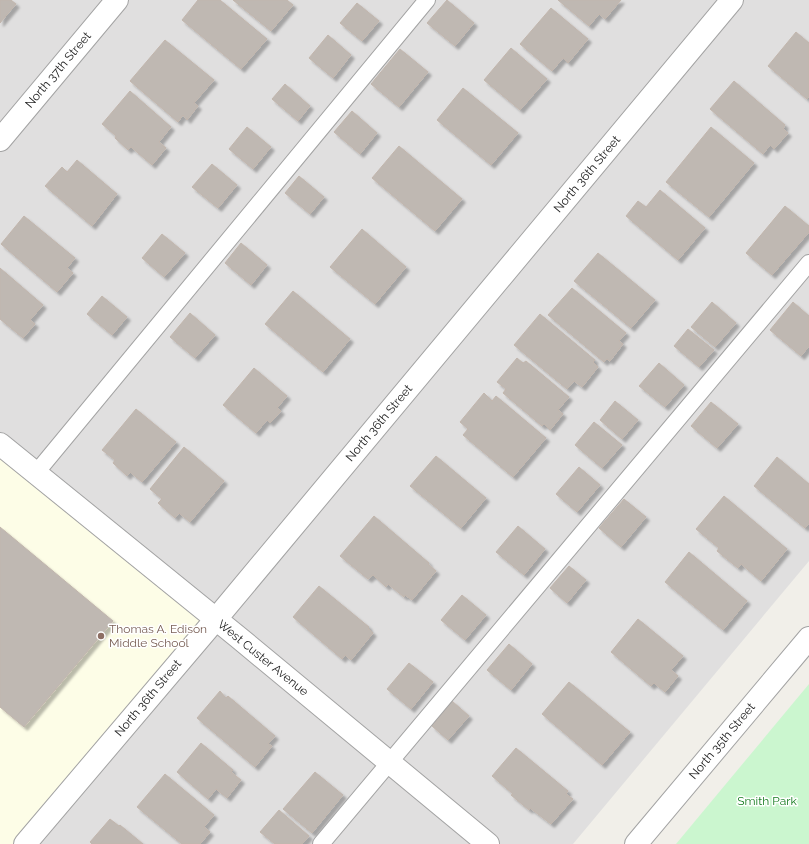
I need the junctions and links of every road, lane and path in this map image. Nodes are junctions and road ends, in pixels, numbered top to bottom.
1 (117, 0) edge
2 (427, 0) edge
3 (732, 0) edge
4 (0, 140) edge
5 (809, 263) edge
6 (0, 444) edge
7 (36, 473) junction
8 (216, 619) junction
9 (809, 638) edge
10 (390, 762) junction
11 (25, 844) edge
12 (321, 844) edge
13 (488, 844) edge
14 (636, 844) edge

1 - 4 street, North 37th Street
2 - 7 lane
3 - 8 street, North 36th Street
5 - 10 lane
6 - 7 street, West Custer Avenue
7 - 8 street, West Custer Avenue
8 - 10 street, West Custer Avenue
8 - 11 street, North 36th Street
9 - 14 street, North 35th Street
10 - 12 lane
10 - 13 street, West Custer Avenue

